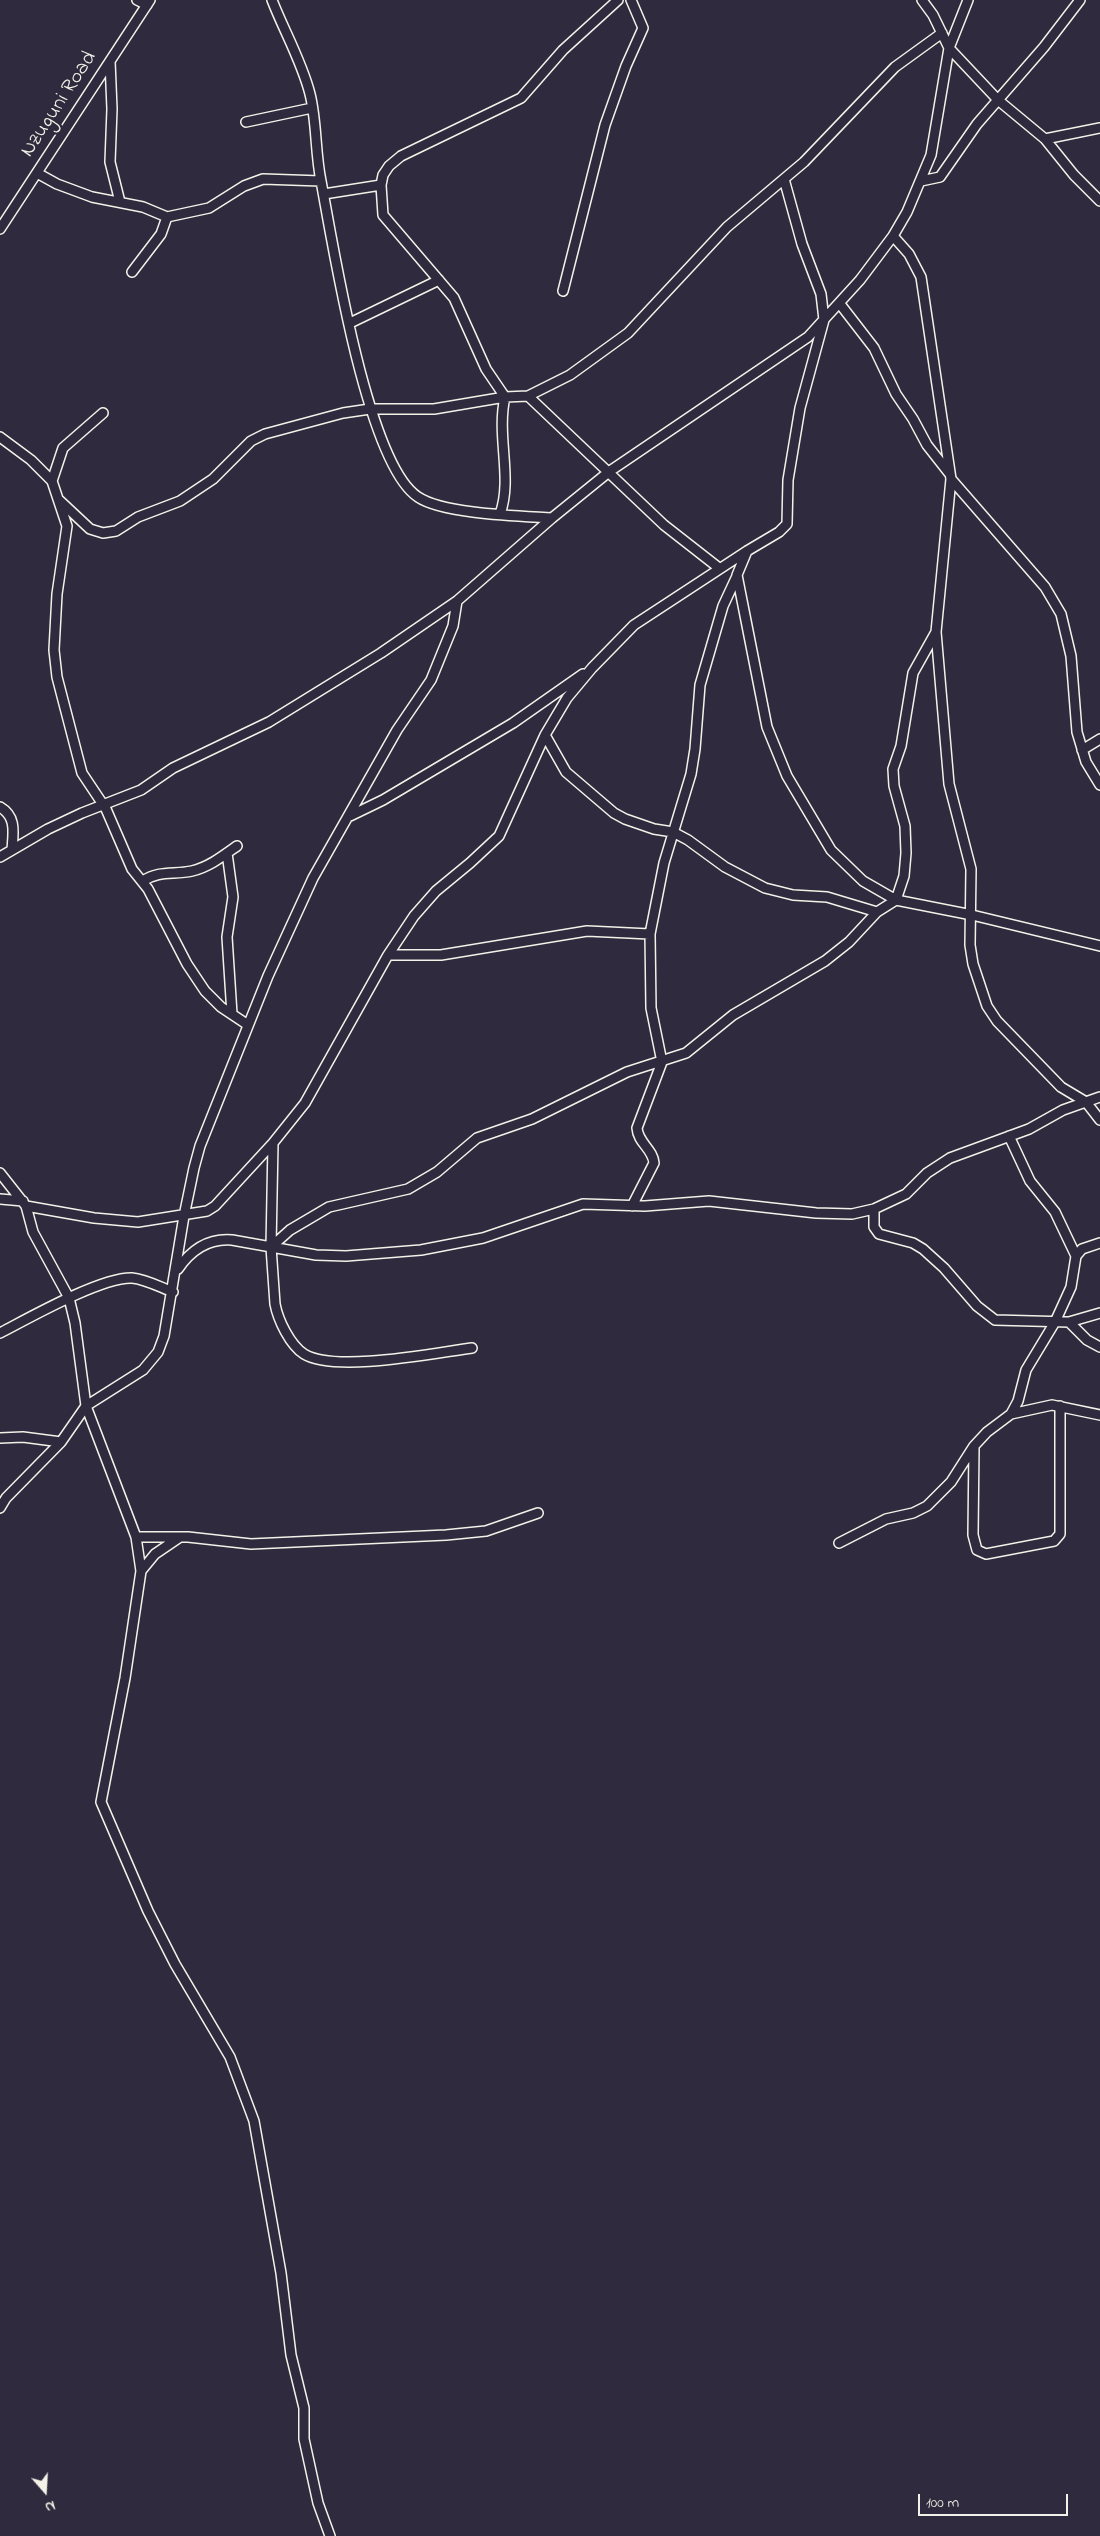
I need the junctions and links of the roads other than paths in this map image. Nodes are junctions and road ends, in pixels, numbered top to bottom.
1 (137, 0) edge
2 (272, 0) edge
3 (618, 0) edge
4 (631, 0) edge
5 (922, 0) edge
6 (968, 0) edge
7 (1080, 0) edge
8 (149, 2) edge
9 (942, 33) junction
10 (949, 48) junction
11 (110, 60) junction
12 (998, 100) junction
13 (312, 108) junction
14 (246, 122) dead end
15 (1100, 128) edge
16 (1045, 139) junction
17 (37, 173) junction
18 (784, 178) junction
19 (321, 181) junction
20 (921, 181) junction
21 (380, 185) junction
22 (324, 194) junction
23 (1100, 201) edge
24 (120, 202) junction
25 (167, 217) junction
26 (0, 229) edge
27 (893, 236) junction
28 (132, 272) dead end
29 (439, 280) junction
30 (563, 291) dead end
31 (840, 304) junction
32 (824, 320) junction
33 (350, 324) junction
34 (528, 396) junction
35 (505, 397) junction
36 (370, 409) junction
37 (103, 413) dead end
38 (0, 437) edge
39 (610, 471) junction
40 (950, 477) junction
41 (52, 481) junction
42 (59, 500) junction
43 (500, 514) junction
44 (552, 518) junction
45 (747, 551) junction
46 (719, 568) junction
47 (737, 575) junction
48 (458, 601) junction
49 (936, 632) junction
50 (592, 668) junction
51 (545, 735) junction
52 (1100, 739) edge
53 (1082, 750) junction
54 (1100, 785) edge
55 (102, 804) junction
56 (0, 807) edge
57 (350, 816) junction
58 (673, 832) junction
59 (236, 846) dead end
60 (12, 850) junction
61 (227, 853) junction
62 (0, 857) edge
63 (143, 881) junction
64 (896, 900) junction
65 (877, 912) junction
66 (972, 914) junction
67 (650, 934) junction
68 (1100, 946) edge
69 (388, 955) junction
70 (232, 1014) junction
71 (248, 1025) junction
72 (662, 1062) junction
73 (1100, 1097) edge
74 (1086, 1102) junction
75 (1100, 1120) edge
76 (1009, 1136) junction
77 (274, 1143) junction
78 (0, 1173) edge
79 (0, 1199) edge
80 (24, 1204) junction
81 (632, 1206) junction
82 (874, 1209) junction
83 (184, 1216) junction
84 (1100, 1244) edge
85 (270, 1247) junction
86 (1076, 1256) junction
87 (176, 1271) junction
88 (172, 1292) junction
89 (69, 1298) junction
90 (1100, 1313) edge
91 (1055, 1322) junction
92 (1069, 1322) junction
93 (0, 1333) edge
94 (1100, 1347) edge
95 (472, 1348) dead end
96 (86, 1406) junction
97 (1060, 1406) junction
98 (1011, 1414) junction
99 (1100, 1415) edge
100 (0, 1438) edge
101 (61, 1442) junction
102 (974, 1446) junction
103 (0, 1508) edge
104 (538, 1512) dead end
105 (136, 1537) junction
106 (180, 1537) junction
107 (839, 1542) dead end
108 (141, 1571) junction
109 (330, 2536) edge

1 - 8 street
2 - 13 street
3 - 21 street
4 - 30 street
5 - 9 street
6 - 10 street
7 - 12 street
8 - 11 street, Nzuguni Road
9 - 10 street
9 - 18 street
10 - 12 street
10 - 20 street
11 - 17 street, Nzuguni Road
11 - 24 street
12 - 16 street
12 - 20 street
13 - 14 street
13 - 19 street
15 - 16 street
16 - 23 street
17 - 24 street
17 - 26 street, Nzuguni Road
18 - 32 street
18 - 34 street
19 - 22 street
19 - 25 street
20 - 27 street
21 - 22 street
21 - 29 street
22 - 33 street
24 - 25 street
25 - 28 street
27 - 31 street
27 - 40 street
29 - 33 street
29 - 35 street
31 - 32 street
31 - 40 street
32 - 39 street
32 - 45 street
33 - 36 street
34 - 35 street
34 - 39 street
35 - 36 street
35 - 43 street
36 - 42 street
36 - 43 street
37 - 41 street
38 - 41 street
39 - 44 street
39 - 46 street
40 - 49 street
40 - 53 street
41 - 42 street
42 - 55 street
43 - 44 street
44 - 48 street
45 - 46 street
45 - 47 street
46 - 50 street
47 - 58 street
47 - 64 street
48 - 55 street
48 - 57 street
49 - 64 street
49 - 66 street
50 - 51 street
50 - 57 street
51 - 58 street
51 - 69 street
52 - 53 street
53 - 54 street
55 - 60 street
55 - 63 street
56 - 60 street
57 - 71 street
58 - 65 street
58 - 67 street
59 - 61 street
60 - 62 street
61 - 63 street
61 - 70 street
63 - 70 street
64 - 65 street
64 - 66 street
65 - 72 street
66 - 68 street
66 - 74 street
67 - 69 street
67 - 72 street
69 - 77 street
70 - 71 street
71 - 83 street
72 - 81 street
72 - 85 street
73 - 74 street
74 - 75 street
74 - 76 street
76 - 82 street
76 - 86 street
77 - 83 street
77 - 85 street
78 - 80 street
79 - 80 street
80 - 83 street
80 - 89 street
81 - 82 street
81 - 85 street
82 - 91 street
83 - 87 street
84 - 86 street
85 - 87 street
85 - 95 street
86 - 91 street
87 - 88 street
88 - 89 street
88 - 96 street
89 - 93 street
89 - 96 street
90 - 92 street
91 - 92 street
91 - 98 street
92 - 94 street
96 - 101 street
96 - 105 street
97 - 98 street
97 - 99 street
97 - 102 street
98 - 102 street
100 - 101 street
101 - 103 street
102 - 107 street
104 - 106 street
105 - 106 street
105 - 108 street
106 - 108 street
108 - 109 street

